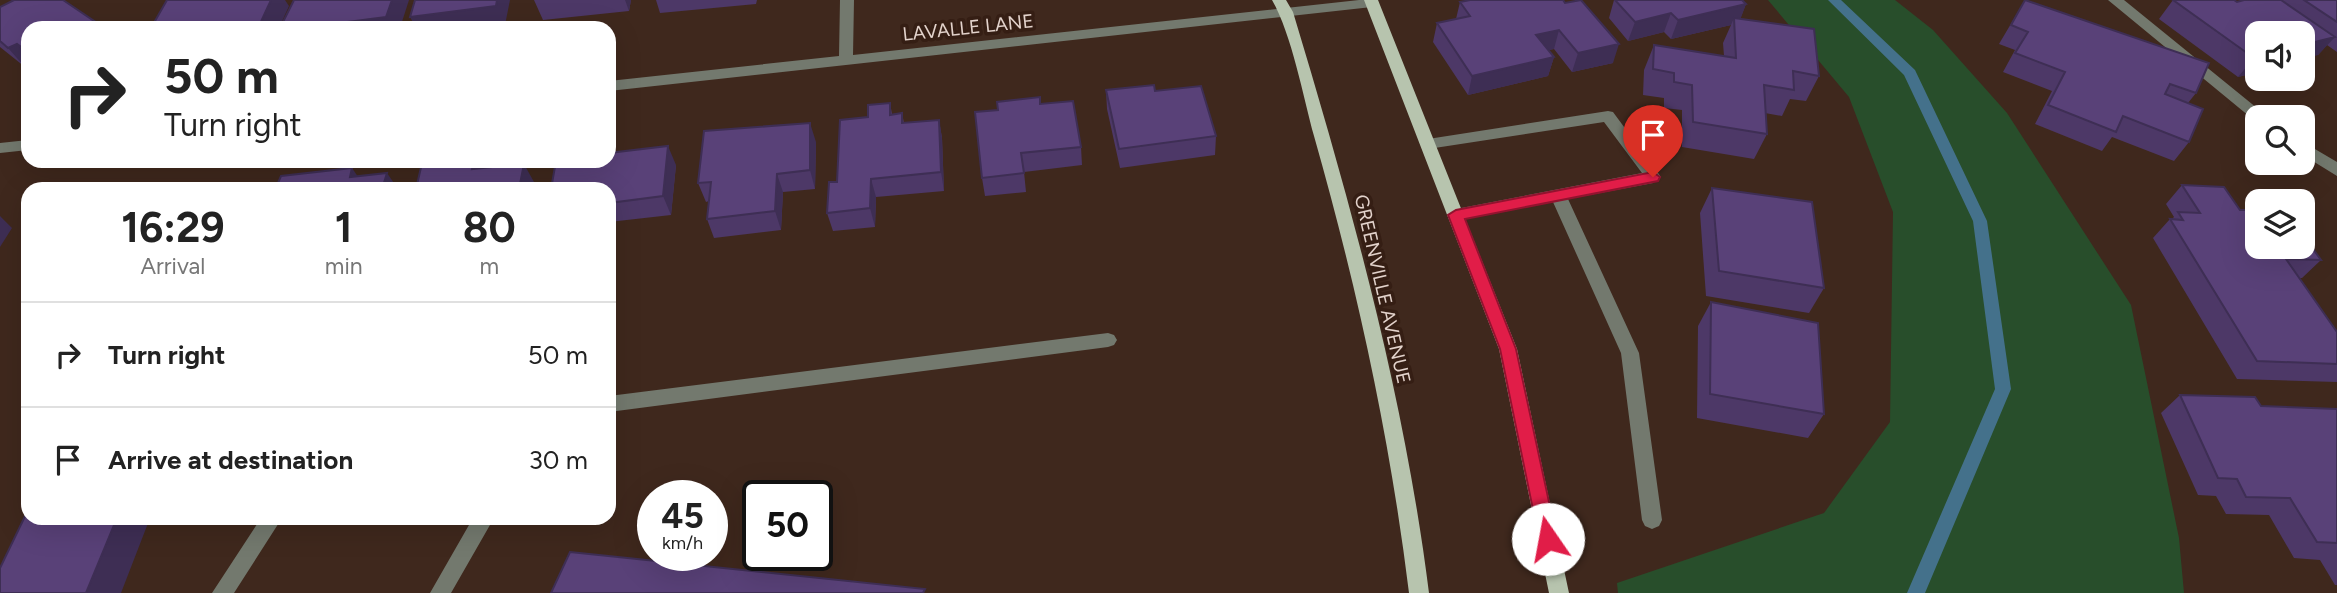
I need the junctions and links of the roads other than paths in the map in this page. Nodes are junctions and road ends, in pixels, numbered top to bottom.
1 (847, 0) edge
2 (2115, 0) edge
3 (1372, 1) edge
4 (1282, 6) edge
5 (846, 62) junction
6 (616, 85) edge
7 (2245, 105) edge
8 (1428, 144) junction
9 (21, 146) edge
10 (0, 148) edge
11 (2315, 155) edge
12 (2337, 170) edge
13 (1559, 197) junction
14 (1456, 215) junction
15 (1108, 340) dead end
16 (616, 403) edge
17 (1652, 520) dead end
18 (267, 525) edge
19 (480, 525) edge
20 (222, 593) edge
21 (440, 593) edge
22 (1419, 593) edge
23 (1559, 593) edge

1 - 5 street
2 - 7 street
3 - 4 street, LAVALLE LANE
3 - 8 main road
4 - 5 street, LAVALLE LANE
4 - 22 main road, GREENVILLE AVENUE
5 - 6 street, LAVALLE LANE
8 - 13 street
8 - 14 main road
9 - 10 street
11 - 12 street
13 - 14 street
13 - 17 street
14 - 23 main road
15 - 16 street
18 - 20 street
19 - 21 street

